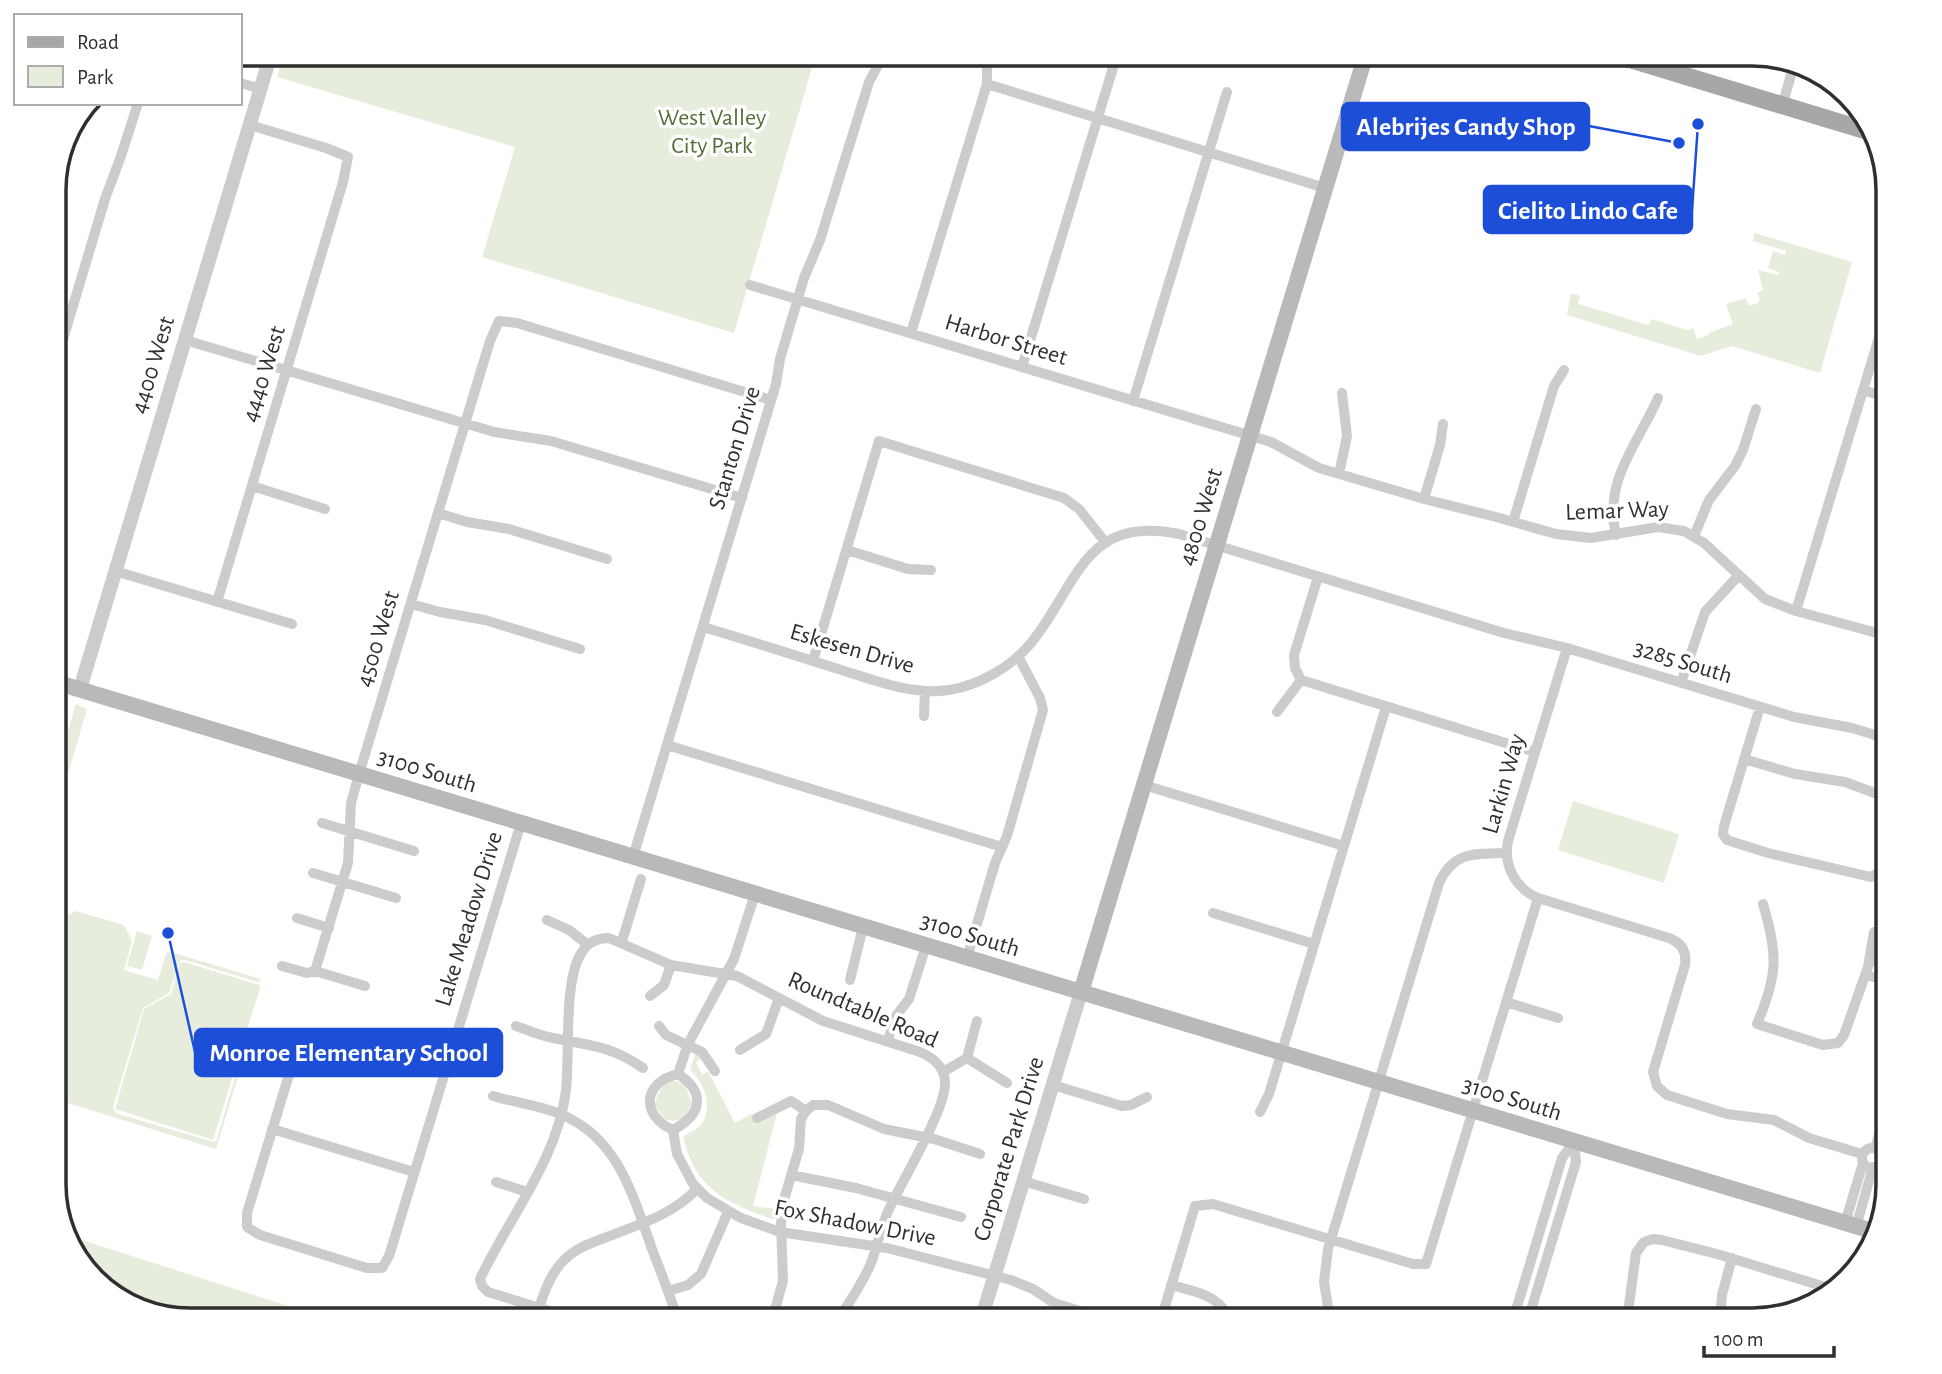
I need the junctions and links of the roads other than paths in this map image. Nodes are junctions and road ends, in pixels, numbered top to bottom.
1 (988, 66) edge
2 (1113, 66) edge
3 (1362, 66) edge
4 (1652, 66) edge
5 (267, 67) edge
6 (877, 67) edge
7 (1791, 73) edge
8 (242, 84) edge
9 (987, 84) junction
10 (261, 89) junction
11 (1227, 92) dead end
12 (137, 105) edge
13 (1782, 106) junction
14 (1097, 118) junction
15 (250, 125) junction
16 (1859, 129) edge
17 (1209, 151) junction
18 (1325, 188) junction
19 (750, 285) dead end
20 (797, 299) junction
21 (67, 326) edge
22 (911, 333) junction
23 (185, 340) junction
24 (1876, 347) edge
25 (1022, 367) junction
26 (286, 370) junction
27 (1564, 370) dead end
28 (1863, 390) junction
29 (1342, 393) dead end
30 (1876, 394) edge
31 (1658, 398) dead end
32 (771, 400) junction
33 (1133, 401) junction
34 (1756, 409) dead end
35 (465, 424) junction
36 (1443, 424) dead end
37 (1250, 436) junction
38 (1339, 474) junction
39 (252, 486) junction
40 (742, 498) junction
41 (1424, 499) junction
42 (325, 509) dead end
43 (438, 513) junction
44 (1513, 522) junction
45 (1616, 535) junction
46 (1694, 536) junction
47 (1106, 543) junction
48 (1216, 545) junction
49 (847, 550) junction
50 (607, 559) dead end
51 (931, 570) dead end
52 (115, 571) junction
53 (1738, 576) junction
54 (1318, 577) junction
55 (217, 602) junction
56 (411, 604) junction
57 (1796, 611) junction
58 (292, 624) dead end
59 (703, 627) junction
60 (1876, 633) edge
61 (1567, 648) junction
62 (580, 649) dead end
63 (1018, 656) junction
64 (813, 661) junction
65 (1301, 680) junction
66 (1681, 684) junction
67 (67, 686) edge
68 (80, 690) junction
69 (925, 691) junction
70 (1386, 707) junction
71 (1760, 707) junction
72 (1277, 712) dead end
73 (924, 716) dead end
74 (1876, 735) edge
75 (667, 745) junction
76 (1535, 752) junction
77 (1744, 760) junction
78 (359, 774) junction
79 (1144, 785) junction
80 (1876, 794) edge
81 (322, 823) dead end
82 (521, 823) junction
83 (349, 831) junction
84 (1344, 846) junction
85 (1002, 847) junction
86 (414, 851) dead end
87 (1506, 853) junction
88 (633, 857) junction
89 (313, 873) dead end
90 (1876, 875) edge
91 (641, 879) dead end
92 (343, 882) junction
93 (755, 894) junction
94 (396, 898) dead end
95 (1538, 898) junction
96 (1763, 904) dead end
97 (1213, 913) dead end
98 (297, 918) dead end
99 (547, 920) dead end
100 (863, 927) junction
101 (329, 928) junction
102 (1874, 932) dead end
103 (622, 942) junction
104 (1314, 944) junction
105 (588, 945) junction
106 (926, 946) junction
107 (967, 958) junction
108 (1870, 960) junction
109 (1876, 962) edge
110 (671, 965) junction
111 (282, 966) dead end
112 (315, 971) junction
113 (727, 975) junction
114 (1866, 975) junction
115 (1876, 978) edge
116 (850, 980) dead end
117 (365, 986) dead end
118 (1081, 992) junction
119 (650, 996) dead end
120 (779, 998) junction
121 (1506, 1002) junction
122 (1558, 1018) dead end
123 (977, 1021) dead end
124 (516, 1026) dead end
125 (659, 1026) dead end
126 (569, 1040) junction
127 (888, 1040) junction
128 (688, 1044) junction
129 (740, 1050) dead end
130 (1281, 1053) junction
131 (967, 1058) junction
132 (643, 1068) dead end
133 (715, 1071) dead end
134 (445, 1072) junction
135 (943, 1073) junction
136 (678, 1074) junction
137 (1378, 1082) junction
138 (1007, 1083) dead end
139 (1053, 1085) junction
140 (493, 1096) dead end
141 (1147, 1097) dead end
142 (806, 1111) junction
143 (1473, 1111) junction
144 (1260, 1112) dead end
145 (562, 1115) junction
146 (757, 1118) dead end
147 (272, 1129) junction
148 (673, 1130) junction
149 (926, 1137) junction
150 (1574, 1142) junction
151 (980, 1154) dead end
152 (1873, 1161) edge
153 (414, 1172) junction
154 (791, 1175) junction
155 (1023, 1181) junction
156 (496, 1182) dead end
157 (697, 1189) junction
158 (527, 1192) junction
159 (894, 1198) junction
160 (1084, 1199) dead end
161 (728, 1212) junction
162 (961, 1217) dead end
163 (643, 1223) junction
164 (1858, 1227) edge
165 (780, 1232) junction
166 (1331, 1240) junction
167 (877, 1246) junction
168 (1732, 1258) junction
169 (994, 1276) junction
170 (1819, 1284) junction
171 (1822, 1285) edge
172 (1171, 1286) junction
173 (1818, 1288) edge
174 (668, 1292) junction
175 (1061, 1305) junction
176 (539, 1308) joint
177 (674, 1308) edge
178 (775, 1308) edge
179 (845, 1308) edge
180 (985, 1308) edge
181 (1060, 1308) edge
182 (1071, 1308) edge
183 (1165, 1308) edge
184 (1223, 1308) edge
185 (1329, 1308) edge
186 (1517, 1308) edge
187 (1532, 1308) edge
188 (1629, 1308) edge
189 (1721, 1308) edge

1 - 9 street
2 - 14 street
3 - 18 main road, 4800 West
4 - 13 main road
5 - 10 street, 4400 West
6 - 20 street, Stanton Drive
7 - 13 street
8 - 10 street
9 - 14 street
9 - 22 street
10 - 15 street, 4400 West
11 - 17 street
12 - 21 street
13 - 16 main road
14 - 17 street
14 - 25 street
15 - 23 street, 4400 West
15 - 26 street, 4440 West
17 - 18 street
17 - 33 street
18 - 37 main road, 4800 West
19 - 20 street, Harbor Street
20 - 22 street, Harbor Street
20 - 32 street, Stanton Drive
22 - 25 street, Harbor Street
23 - 26 street
23 - 52 street, 4400 West
24 - 28 street
25 - 33 street, Harbor Street
26 - 35 street
26 - 39 street, 4440 West
27 - 44 street
28 - 30 street
28 - 57 street
29 - 38 street
31 - 45 street
32 - 35 street, 4500 West
32 - 40 street, Stanton Drive
33 - 37 street, Harbor Street
34 - 46 street
35 - 40 street
35 - 43 street, 4500 West
36 - 41 street
37 - 38 street, Lemar Way
37 - 48 main road, 4800 West
38 - 41 street, Lemar Way
39 - 42 street
39 - 55 street, 4440 West
40 - 59 street, Stanton Drive
41 - 44 street, Lemar Way
43 - 50 street
43 - 56 street, 4500 West
44 - 45 street, Lemar Way
45 - 46 street, Lemar Way
46 - 53 street, Lemar Way
47 - 48 street, Eskesen Drive
47 - 49 street
47 - 63 street, Eskesen Drive
48 - 54 street, Eskesen Drive
48 - 79 main road, 4800 West
49 - 51 street
49 - 64 street
52 - 55 street
52 - 68 street, 4400 West
53 - 57 street, Lemar Way
53 - 66 street
54 - 61 street, 3285 South
54 - 65 street
55 - 58 street
56 - 62 street
56 - 78 street, 4500 West
57 - 60 street, Lemar Way
59 - 64 street, Eskesen Drive
59 - 75 street, Stanton Drive
61 - 66 street, 3285 South
61 - 76 street, Larkin Way
63 - 69 street, Eskesen Drive
63 - 85 street
64 - 69 street, Eskesen Drive
65 - 70 street
65 - 72 street
66 - 71 street, 3285 South
67 - 68 main road, 3100 South
68 - 78 main road, 3100 South
69 - 73 street
70 - 76 street
70 - 84 street
71 - 74 street, 3285 South
71 - 77 street
75 - 85 street
75 - 88 street, Stanton Drive
76 - 87 street, Larkin Way
77 - 80 street
77 - 90 street
78 - 82 main road, 3100 South
78 - 83 street, 4500 West
79 - 84 street
79 - 118 main road, 4800 West
81 - 83 street
82 - 88 main road, 3100 South
82 - 134 street, Lake Meadow Drive
83 - 86 street
83 - 92 street, 4500 West
84 - 104 street
85 - 107 street
87 - 95 street, Larkin Way
87 - 137 street
88 - 93 main road, 3100 South
89 - 92 street
91 - 103 street
92 - 94 street
92 - 101 street, 4500 West
93 - 100 main road, 3100 South
93 - 113 street
95 - 121 street
95 - 152 street, Larkin Way
96 - 114 street
97 - 104 street
98 - 101 street
99 - 105 street
100 - 106 main road, 3100 South
100 - 116 street
101 - 112 street, 4500 West
102 - 108 street
103 - 105 street, Roundtable Road
103 - 110 street, Roundtable Road
104 - 130 street
105 - 126 street
106 - 107 main road, 3100 South
106 - 127 street
107 - 118 main road, 3100 South
108 - 109 street
108 - 114 street
110 - 113 street, Roundtable Road
110 - 119 street
111 - 112 street
112 - 117 street
113 - 120 street, Roundtable Road
113 - 128 street
114 - 115 street
118 - 130 main road, 3100 South
118 - 139 street, Corporate Park Drive
120 - 127 street, Roundtable Road
120 - 129 street
121 - 122 street
121 - 143 street
123 - 131 street
124 - 126 street
125 - 128 street
126 - 132 street
126 - 145 street
127 - 135 street, Roundtable Road
128 - 133 street
128 - 136 street
130 - 137 main road, 3100 South
130 - 144 street
131 - 135 street
131 - 138 street
134 - 147 street
134 - 153 street, Lake Meadow Drive
135 - 149 street
136 - 148 street
136 - 148 street
137 - 143 main road, 3100 South
137 - 166 street
139 - 141 street
139 - 155 street, Corporate Park Drive
140 - 145 street
142 - 146 street
142 - 149 street
142 - 154 street
143 - 150 main road, 3100 South
143 - 166 street
145 - 158 street
145 - 163 street
147 - 153 street
147 - 153 street, Lake Meadow Drive
148 - 157 street, Fox Shadow Drive
149 - 151 street
149 - 159 street
150 - 164 main road, 3100 South
150 - 186 street
150 - 187 street
152 - 164 street
154 - 159 street
154 - 165 street
155 - 160 street
155 - 169 street, Corporate Park Drive
156 - 158 street
157 - 161 street, Fox Shadow Drive
157 - 163 street
158 - 176 street
159 - 162 street
159 - 167 street
161 - 165 street, Fox Shadow Drive
161 - 174 street
163 - 174 street
163 - 176 street
165 - 167 street, Fox Shadow Drive
165 - 178 street
166 - 172 street
166 - 185 street
167 - 169 street, Fox Shadow Drive
167 - 179 street
168 - 170 street
168 - 188 street
168 - 189 street
169 - 175 street, Fox Shadow Drive
169 - 180 street, Corporate Park Drive
170 - 171 street
170 - 173 street
172 - 183 street
172 - 184 street
174 - 177 street
175 - 181 street
175 - 182 street, Fox Shadow Drive

